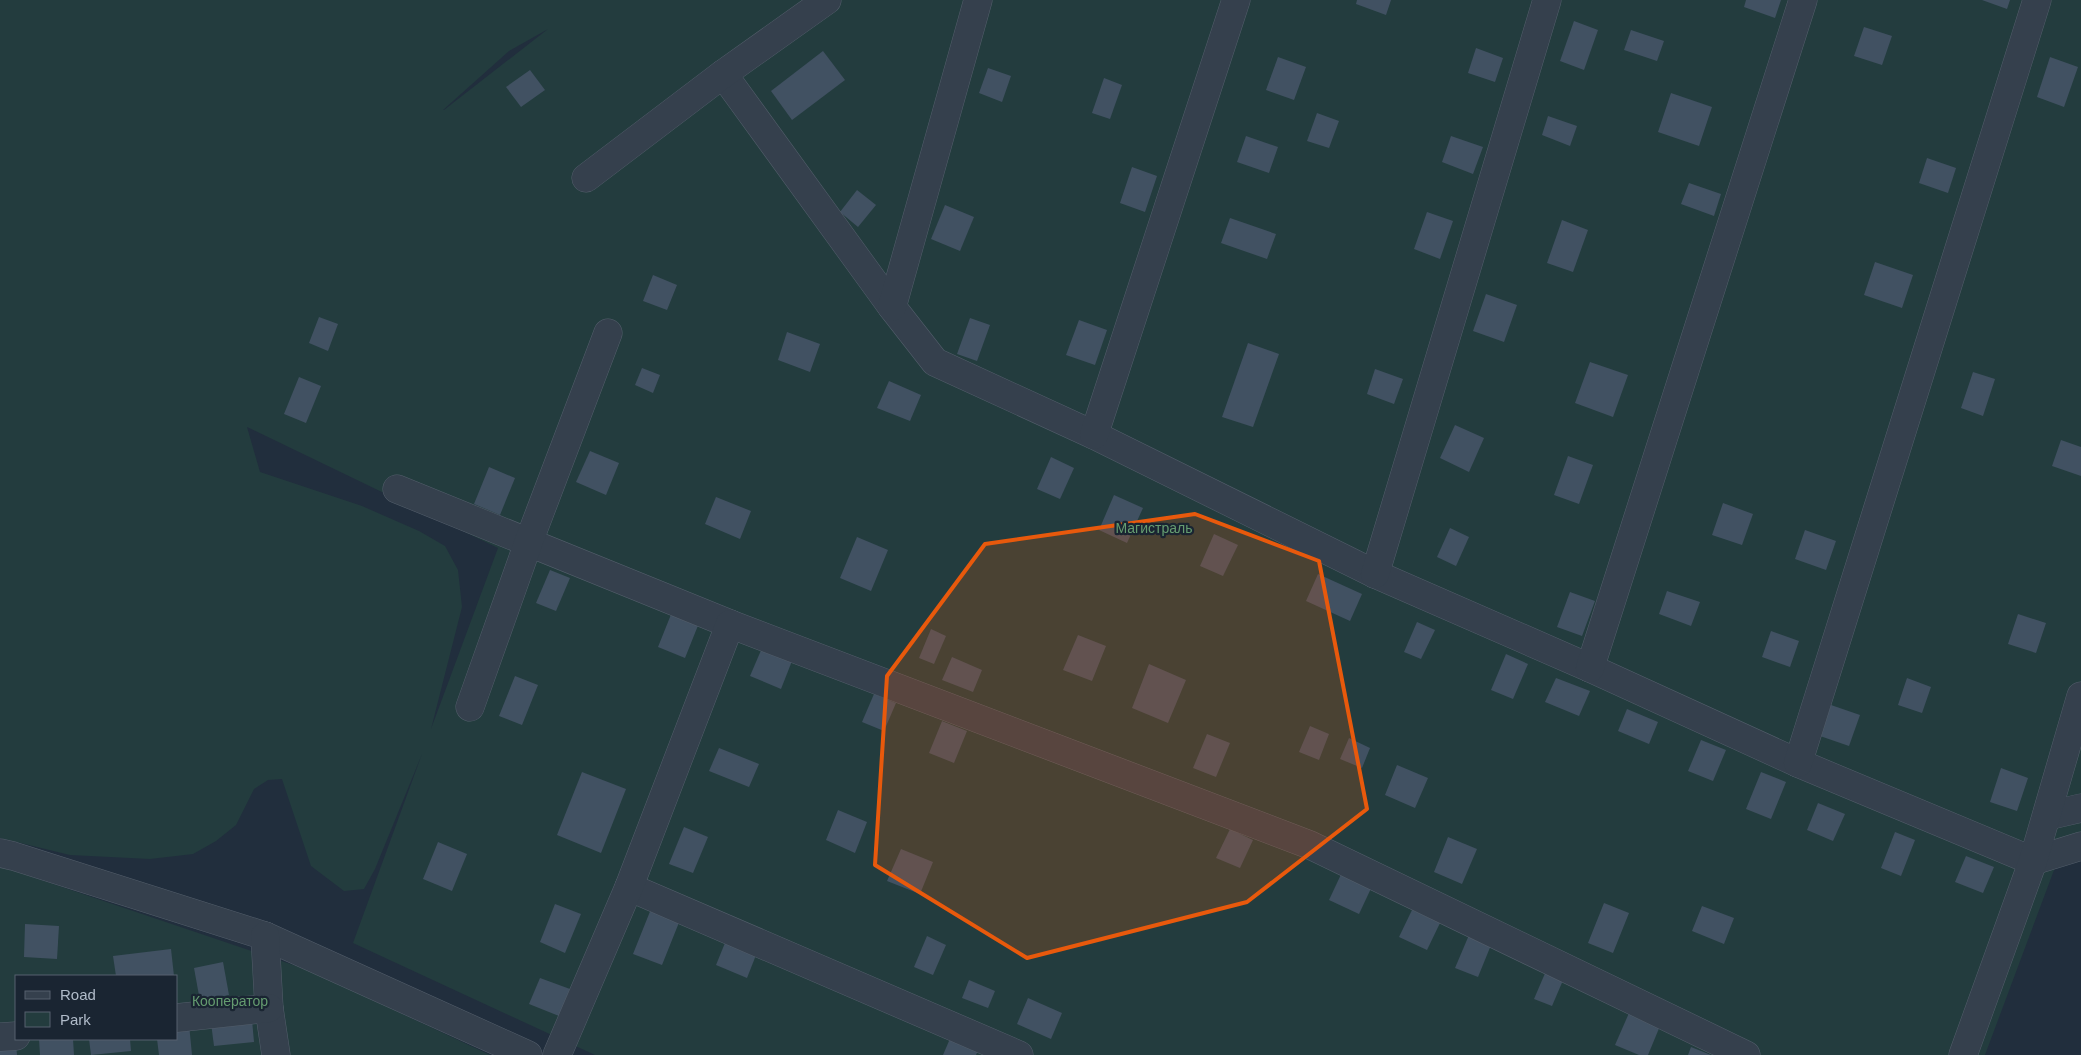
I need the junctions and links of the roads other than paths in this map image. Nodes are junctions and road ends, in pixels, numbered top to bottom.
1 (827, 0) edge
2 (978, 0) edge
3 (1236, 0) edge
4 (1548, 0) edge
5 (1803, 0) edge
6 (2037, 0) edge
7 (723, 74) junction
8 (586, 178) dead end
9 (892, 307) junction
10 (608, 333) dead end
11 (1094, 435) junction
12 (397, 489) dead end
13 (529, 541) junction
14 (1375, 574) junction
15 (730, 624) junction
16 (1590, 668) junction
17 (2081, 696) edge
18 (470, 707) dead end
19 (1798, 763) junction
20 (2081, 808) edge
21 (2047, 816) junction
22 (2081, 846) edge
23 (0, 853) edge
24 (2034, 861) junction
25 (630, 887) junction
26 (265, 936) junction
27 (269, 1008) junction
28 (178, 1018) edge
29 (15, 1036) edge
30 (0, 1038) edge
31 (276, 1055) edge
32 (528, 1055) edge
33 (557, 1055) edge
34 (1019, 1055) edge
35 (1746, 1055) edge
36 (1963, 1055) edge

1 - 7 street
2 - 9 street
3 - 11 street
4 - 14 street
5 - 16 street
6 - 19 street
7 - 8 street
7 - 9 street
9 - 11 street
10 - 13 street
11 - 14 street
12 - 13 street
13 - 15 street
13 - 18 street
14 - 16 street
15 - 25 street
15 - 35 street
16 - 19 street
17 - 21 street
19 - 24 street
20 - 21 street
21 - 24 street
22 - 24 street
23 - 26 street
24 - 36 street
25 - 33 street
25 - 34 street
26 - 27 street
26 - 32 street
27 - 28 street
27 - 31 street
29 - 30 street

